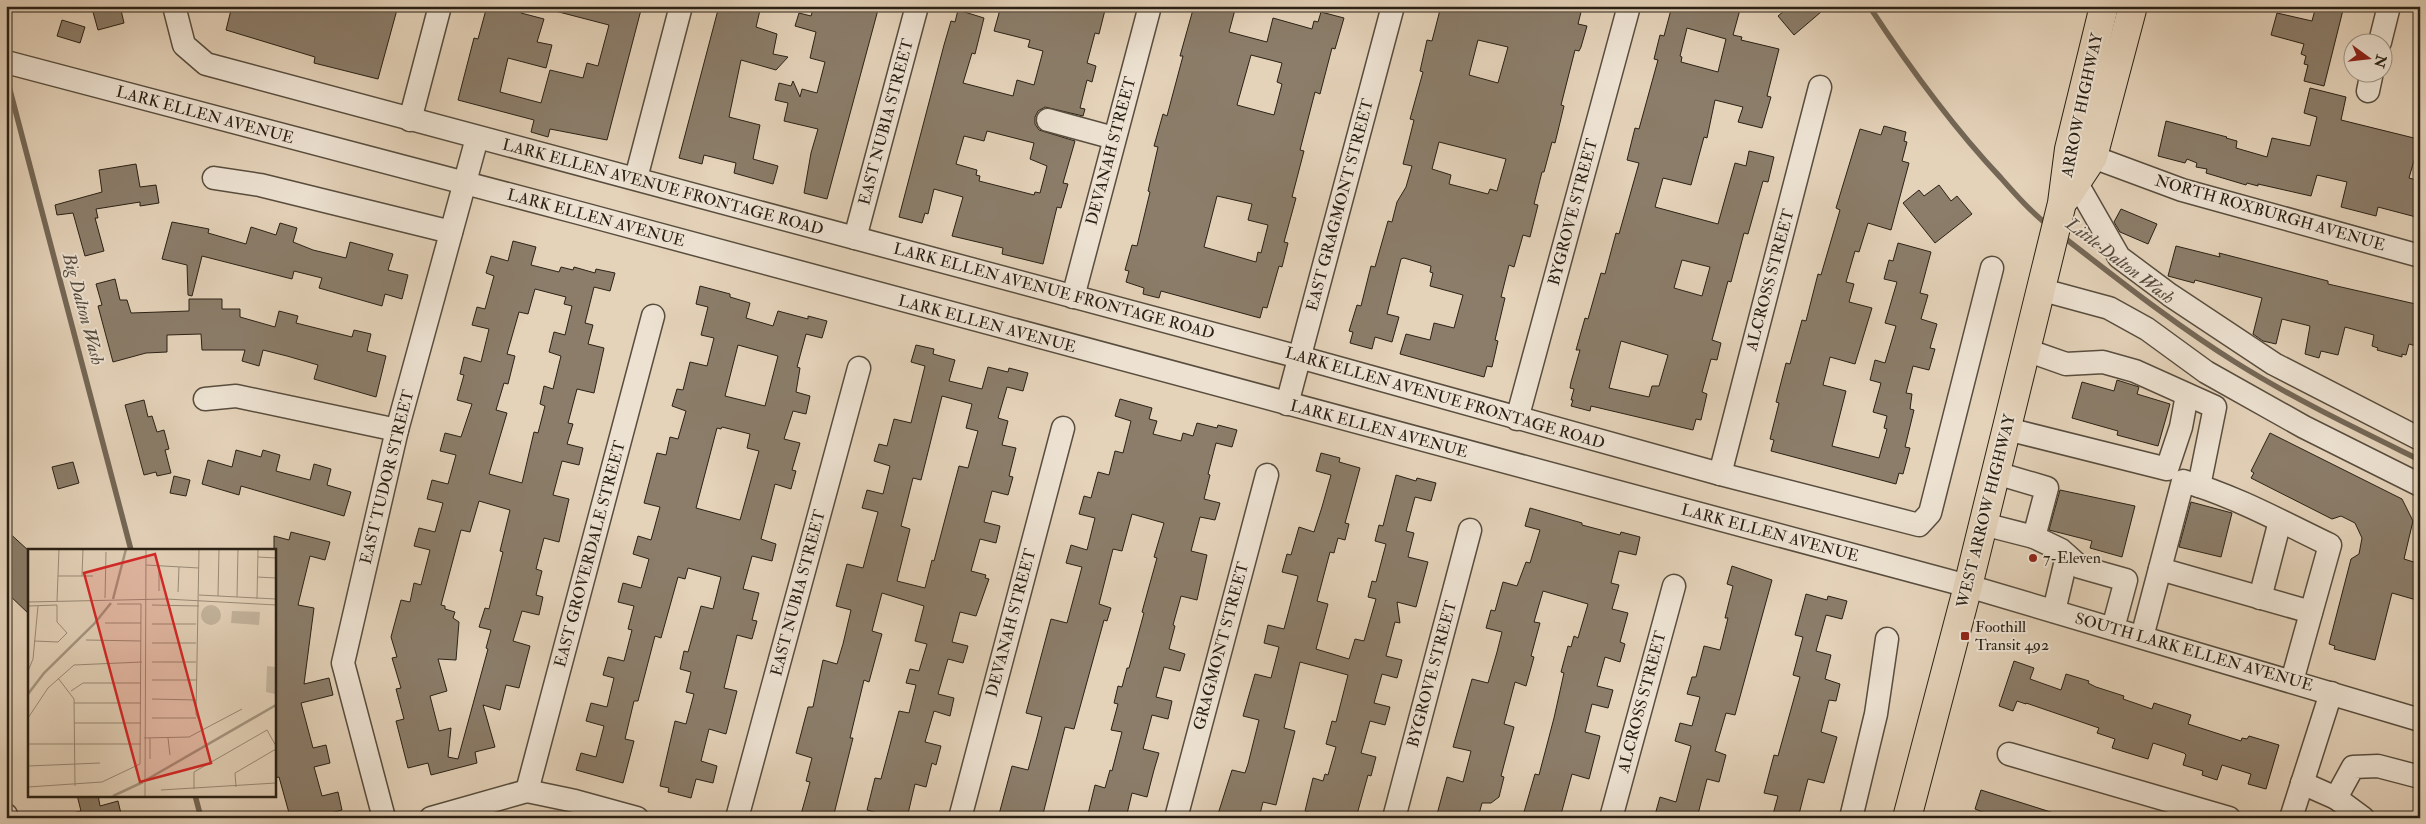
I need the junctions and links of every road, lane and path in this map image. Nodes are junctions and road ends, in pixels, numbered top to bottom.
1 (174, 6) edge
2 (440, 6) edge
3 (682, 6) edge
4 (917, 6) edge
5 (1150, 6) edge
6 (1393, 6) edge
7 (1629, 6) edge
8 (2104, 6) edge
9 (2133, 6) edge
10 (2389, 6) edge
11 (2382, 32) edge
12 (12, 64) edge
13 (1820, 87) dead end
14 (410, 120) junction
15 (1048, 120) dead end
16 (477, 138) junction
17 (1114, 138) junction
18 (2093, 158) junction
19 (214, 178) dead end
20 (636, 178) junction
21 (464, 183) junction
22 (2069, 193) junction
23 (451, 232) junction
24 (855, 238) junction
25 (2420, 256) edge
26 (1992, 268) dead end
27 (2050, 292) dead end
28 (1073, 297) junction
29 (653, 316) dead end
30 (2026, 350) junction
31 (1299, 357) junction
32 (859, 368) dead end
33 (2187, 395) junction
34 (205, 399) dead end
35 (1287, 404) junction
36 (1517, 419) junction
37 (1063, 428) dead end
38 (2007, 429) junction
39 (398, 430) junction
40 (2420, 439) edge
41 (1996, 473) junction
42 (1720, 474) junction
43 (1267, 475) dead end
44 (2420, 485) edge
45 (2199, 486) junction
46 (2280, 521) junction
47 (1983, 524) junction
48 (1470, 530) dead end
49 (2034, 537) junction
50 (2067, 556) junction
51 (2160, 569) junction
52 (1674, 586) dead end
53 (1968, 586) junction
54 (2260, 598) junction
55 (2054, 610) junction
56 (2311, 612) junction
57 (2113, 628) junction
58 (2142, 637) junction
59 (1887, 639) dead end
60 (2292, 681) junction
61 (2331, 693) junction
62 (2420, 720) edge
63 (2009, 754) dead end
64 (2420, 777) edge
65 (2302, 783) junction
66 (527, 791) junction
67 (2336, 798) junction
68 (384, 818) edge
69 (431, 818) edge
70 (637, 818) edge
71 (737, 818) edge
72 (960, 818) edge
73 (1176, 818) edge
74 (1394, 818) edge
75 (1610, 818) edge
76 (1851, 818) edge
77 (1907, 818) edge
78 (2229, 818) edge
79 (2291, 818) edge
80 (2362, 818) edge

1 - 14 street, LARK ELLEN AVENUE FRONTAGE ROAD
2 - 14 street
3 - 20 street
4 - 24 street, EAST NUBIA STREET
5 - 17 street, DEVANAH STREET
6 - 31 street, EAST GRAGMONT STREET
7 - 36 street, BYGROVE STREET
8 - 22 main road, ARROW HIGHWAY
9 - 18 main road, ARROW HIGHWAY
10 - 11 street
12 - 21 street, LARK ELLEN AVENUE
13 - 42 street, ALCROSS STREET
14 - 16 street, LARK ELLEN AVENUE FRONTAGE ROAD
15 - 17 street
16 - 20 street, LARK ELLEN AVENUE FRONTAGE ROAD
16 - 21 street, EAST TUDOR STREET
17 - 28 street, DEVANAH STREET
18 - 22 main road, ARROW HIGHWAY
18 - 25 street, NORTH ROXBURGH AVENUE
19 - 23 street
20 - 24 street, LARK ELLEN AVENUE FRONTAGE ROAD
21 - 23 street, EAST TUDOR STREET
21 - 35 street, LARK ELLEN AVENUE
22 - 30 main road, WEST ARROW HIGHWAY
22 - 40 street
23 - 39 street, EAST TUDOR STREET
24 - 28 street, LARK ELLEN AVENUE FRONTAGE ROAD
26 - 42 street, LARK ELLEN AVENUE FRONTAGE ROAD
27 - 44 street
28 - 31 street, LARK ELLEN AVENUE FRONTAGE ROAD
29 - 66 street, EAST GROVERDALE STREET
30 - 33 street
30 - 38 main road, WEST ARROW HIGHWAY
31 - 35 street, EAST GRAGMONT STREET
31 - 36 street, LARK ELLEN AVENUE FRONTAGE ROAD
32 - 71 street, EAST NUBIA STREET
33 - 38 street
33 - 45 street
34 - 39 street
35 - 53 street, LARK ELLEN AVENUE
36 - 42 street, LARK ELLEN AVENUE FRONTAGE ROAD
37 - 72 street, DEVANAH STREET
38 - 41 main road, WEST ARROW HIGHWAY
39 - 68 street, EAST TUDOR STREET
41 - 47 main road, WEST ARROW HIGHWAY
41 - 49 street
43 - 73 street, GRAGMONT STREET
45 - 46 street
45 - 51 street
46 - 54 street
46 - 56 street
47 - 49 street
47 - 53 main road, WEST ARROW HIGHWAY
48 - 74 street, BYGROVE STREET
49 - 50 street
50 - 55 street
50 - 57 street
51 - 54 street
51 - 58 street
52 - 75 street, ALCROSS STREET
53 - 55 street, SOUTH LARK ELLEN AVENUE
53 - 77 main road, WEST ARROW HIGHWAY
54 - 56 street
55 - 57 street, SOUTH LARK ELLEN AVENUE
56 - 60 street
57 - 58 street, SOUTH LARK ELLEN AVENUE
58 - 60 street, SOUTH LARK ELLEN AVENUE
59 - 76 street
60 - 61 street, SOUTH LARK ELLEN AVENUE
61 - 62 street, SOUTH LARK ELLEN AVENUE
61 - 65 street
63 - 78 street
64 - 67 street
65 - 67 street
65 - 79 street
66 - 69 street
66 - 70 street
67 - 80 street

